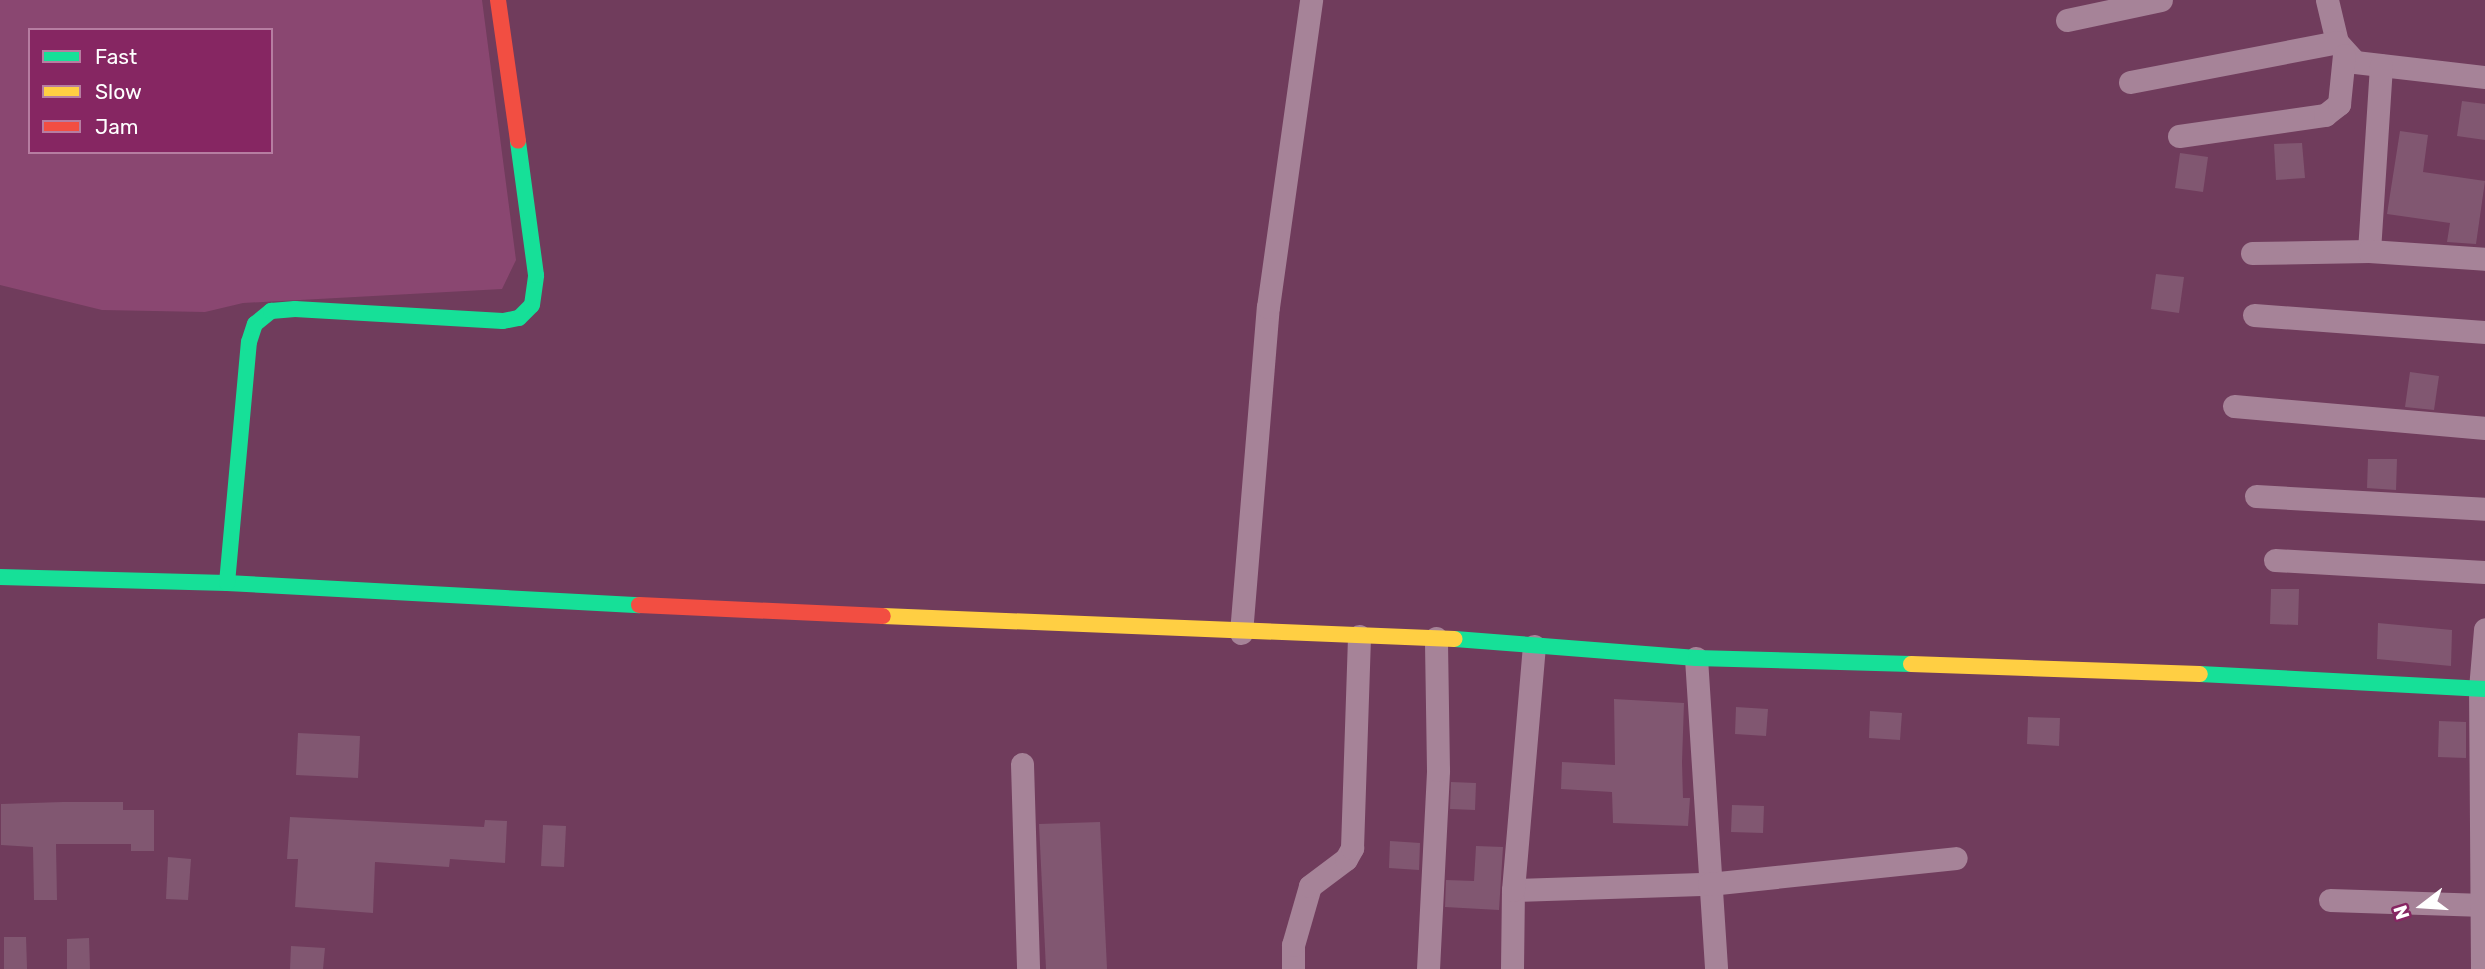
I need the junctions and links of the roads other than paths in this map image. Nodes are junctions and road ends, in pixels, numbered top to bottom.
1 (498, 0) edge
2 (1311, 0) edge
3 (2161, 0) edge
4 (2327, 0) edge
5 (2067, 20) dead end
6 (2340, 49) junction
7 (2381, 65) junction
8 (2485, 77) edge
9 (2130, 82) dead end
10 (2179, 136) dead end
11 (2369, 251) junction
12 (2252, 253) dead end
13 (2485, 259) edge
14 (2254, 315) dead end
15 (2485, 332) edge
16 (2234, 406) dead end
17 (2485, 428) edge
18 (2256, 496) dead end
19 (2485, 509) edge
20 (2275, 560) dead end
21 (2485, 572) edge
22 (0, 577) edge
23 (227, 583) junction
24 (2485, 629) edge
25 (1241, 632) junction
26 (1359, 636) junction
27 (1436, 638) junction
28 (1534, 646) junction
29 (1696, 658) junction
30 (2483, 689) edge
31 (1022, 765) dead end
32 (1956, 858) dead end
33 (1709, 884) junction
34 (1513, 890) junction
35 (2330, 900) dead end
36 (2484, 905) edge
37 (1028, 969) edge
38 (1293, 969) edge
39 (1428, 969) edge
40 (1512, 969) edge
41 (1716, 969) edge
42 (2482, 969) edge

1 - 23 street
2 - 25 street
3 - 5 street
4 - 6 street
6 - 7 street
6 - 9 street
6 - 10 street
7 - 8 street
7 - 11 street
11 - 12 street
11 - 13 street
14 - 15 street
16 - 17 street
18 - 19 street
20 - 21 street
22 - 23 street
23 - 25 street
24 - 30 street
25 - 26 street
26 - 27 street
26 - 38 street
27 - 28 street
27 - 39 street
28 - 29 street
28 - 34 street
29 - 30 street
29 - 33 street
30 - 36 street
31 - 37 street
32 - 33 street
33 - 34 street
33 - 41 street
34 - 40 street
35 - 36 street
36 - 42 street

